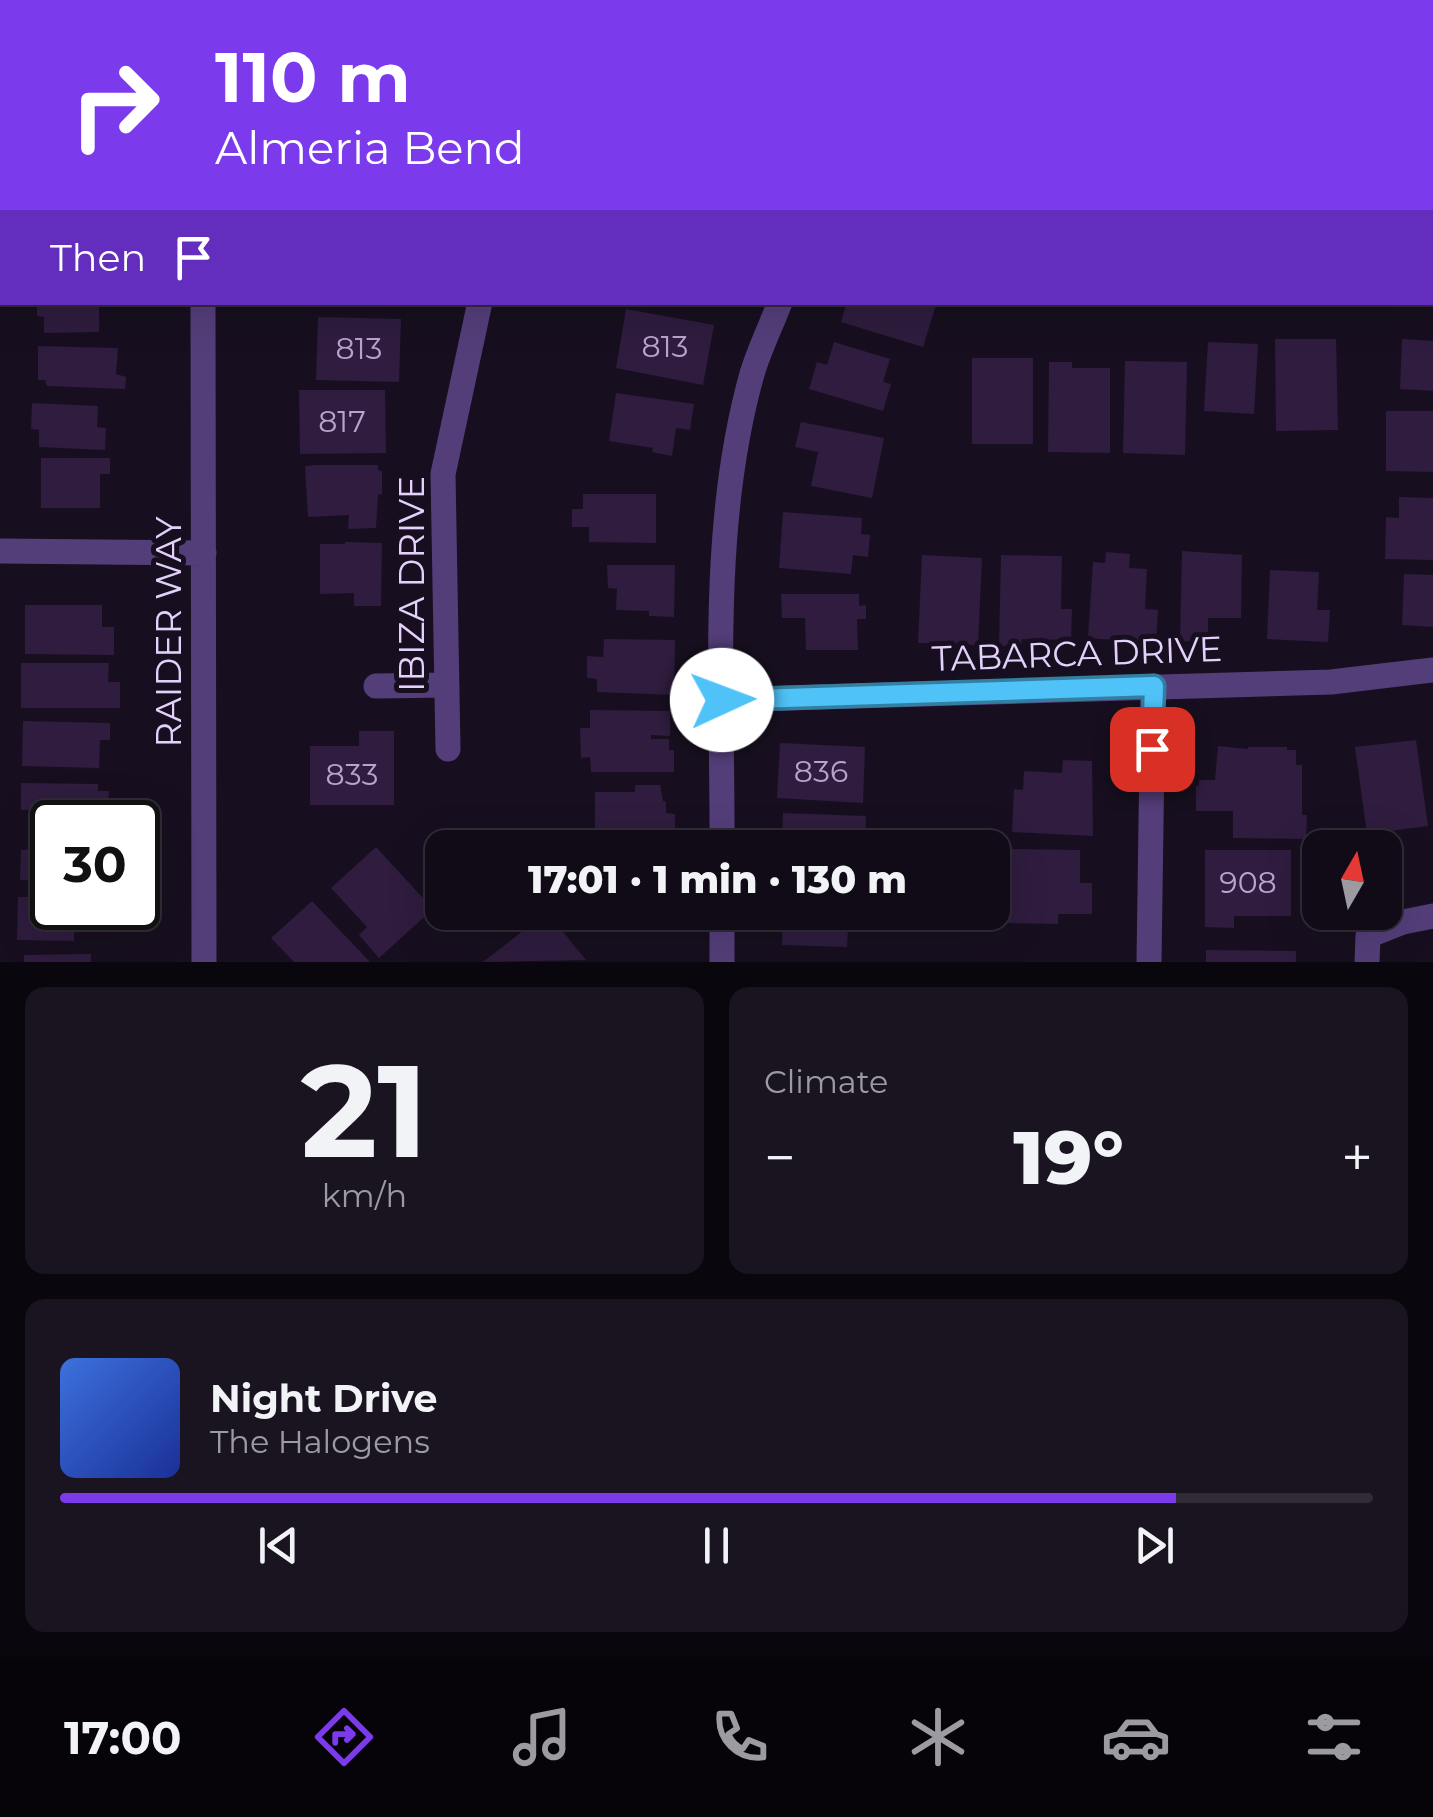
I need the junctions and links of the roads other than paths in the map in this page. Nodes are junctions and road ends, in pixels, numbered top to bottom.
1 (203, 305) edge
2 (479, 305) edge
3 (779, 305) edge
4 (0, 551) edge
5 (204, 553) junction
6 (1433, 670) edge
7 (447, 685) junction
8 (376, 686) dead end
9 (1154, 686) junction
10 (722, 700) junction
11 (448, 749) dead end
12 (722, 830) edge
13 (1433, 916) edge
14 (722, 930) edge
15 (204, 962) edge
16 (722, 962) edge
17 (1149, 962) edge
18 (1366, 962) edge

1 - 5 street, RAIDER WAY
2 - 7 street, IBIZA DRIVE
3 - 10 street
4 - 5 street
5 - 15 street, RAIDER WAY
6 - 9 street, TABARCA DRIVE
7 - 8 street
7 - 11 street, IBIZA DRIVE
9 - 10 street, TABARCA DRIVE
9 - 17 street
10 - 12 street
13 - 18 street
14 - 16 street

